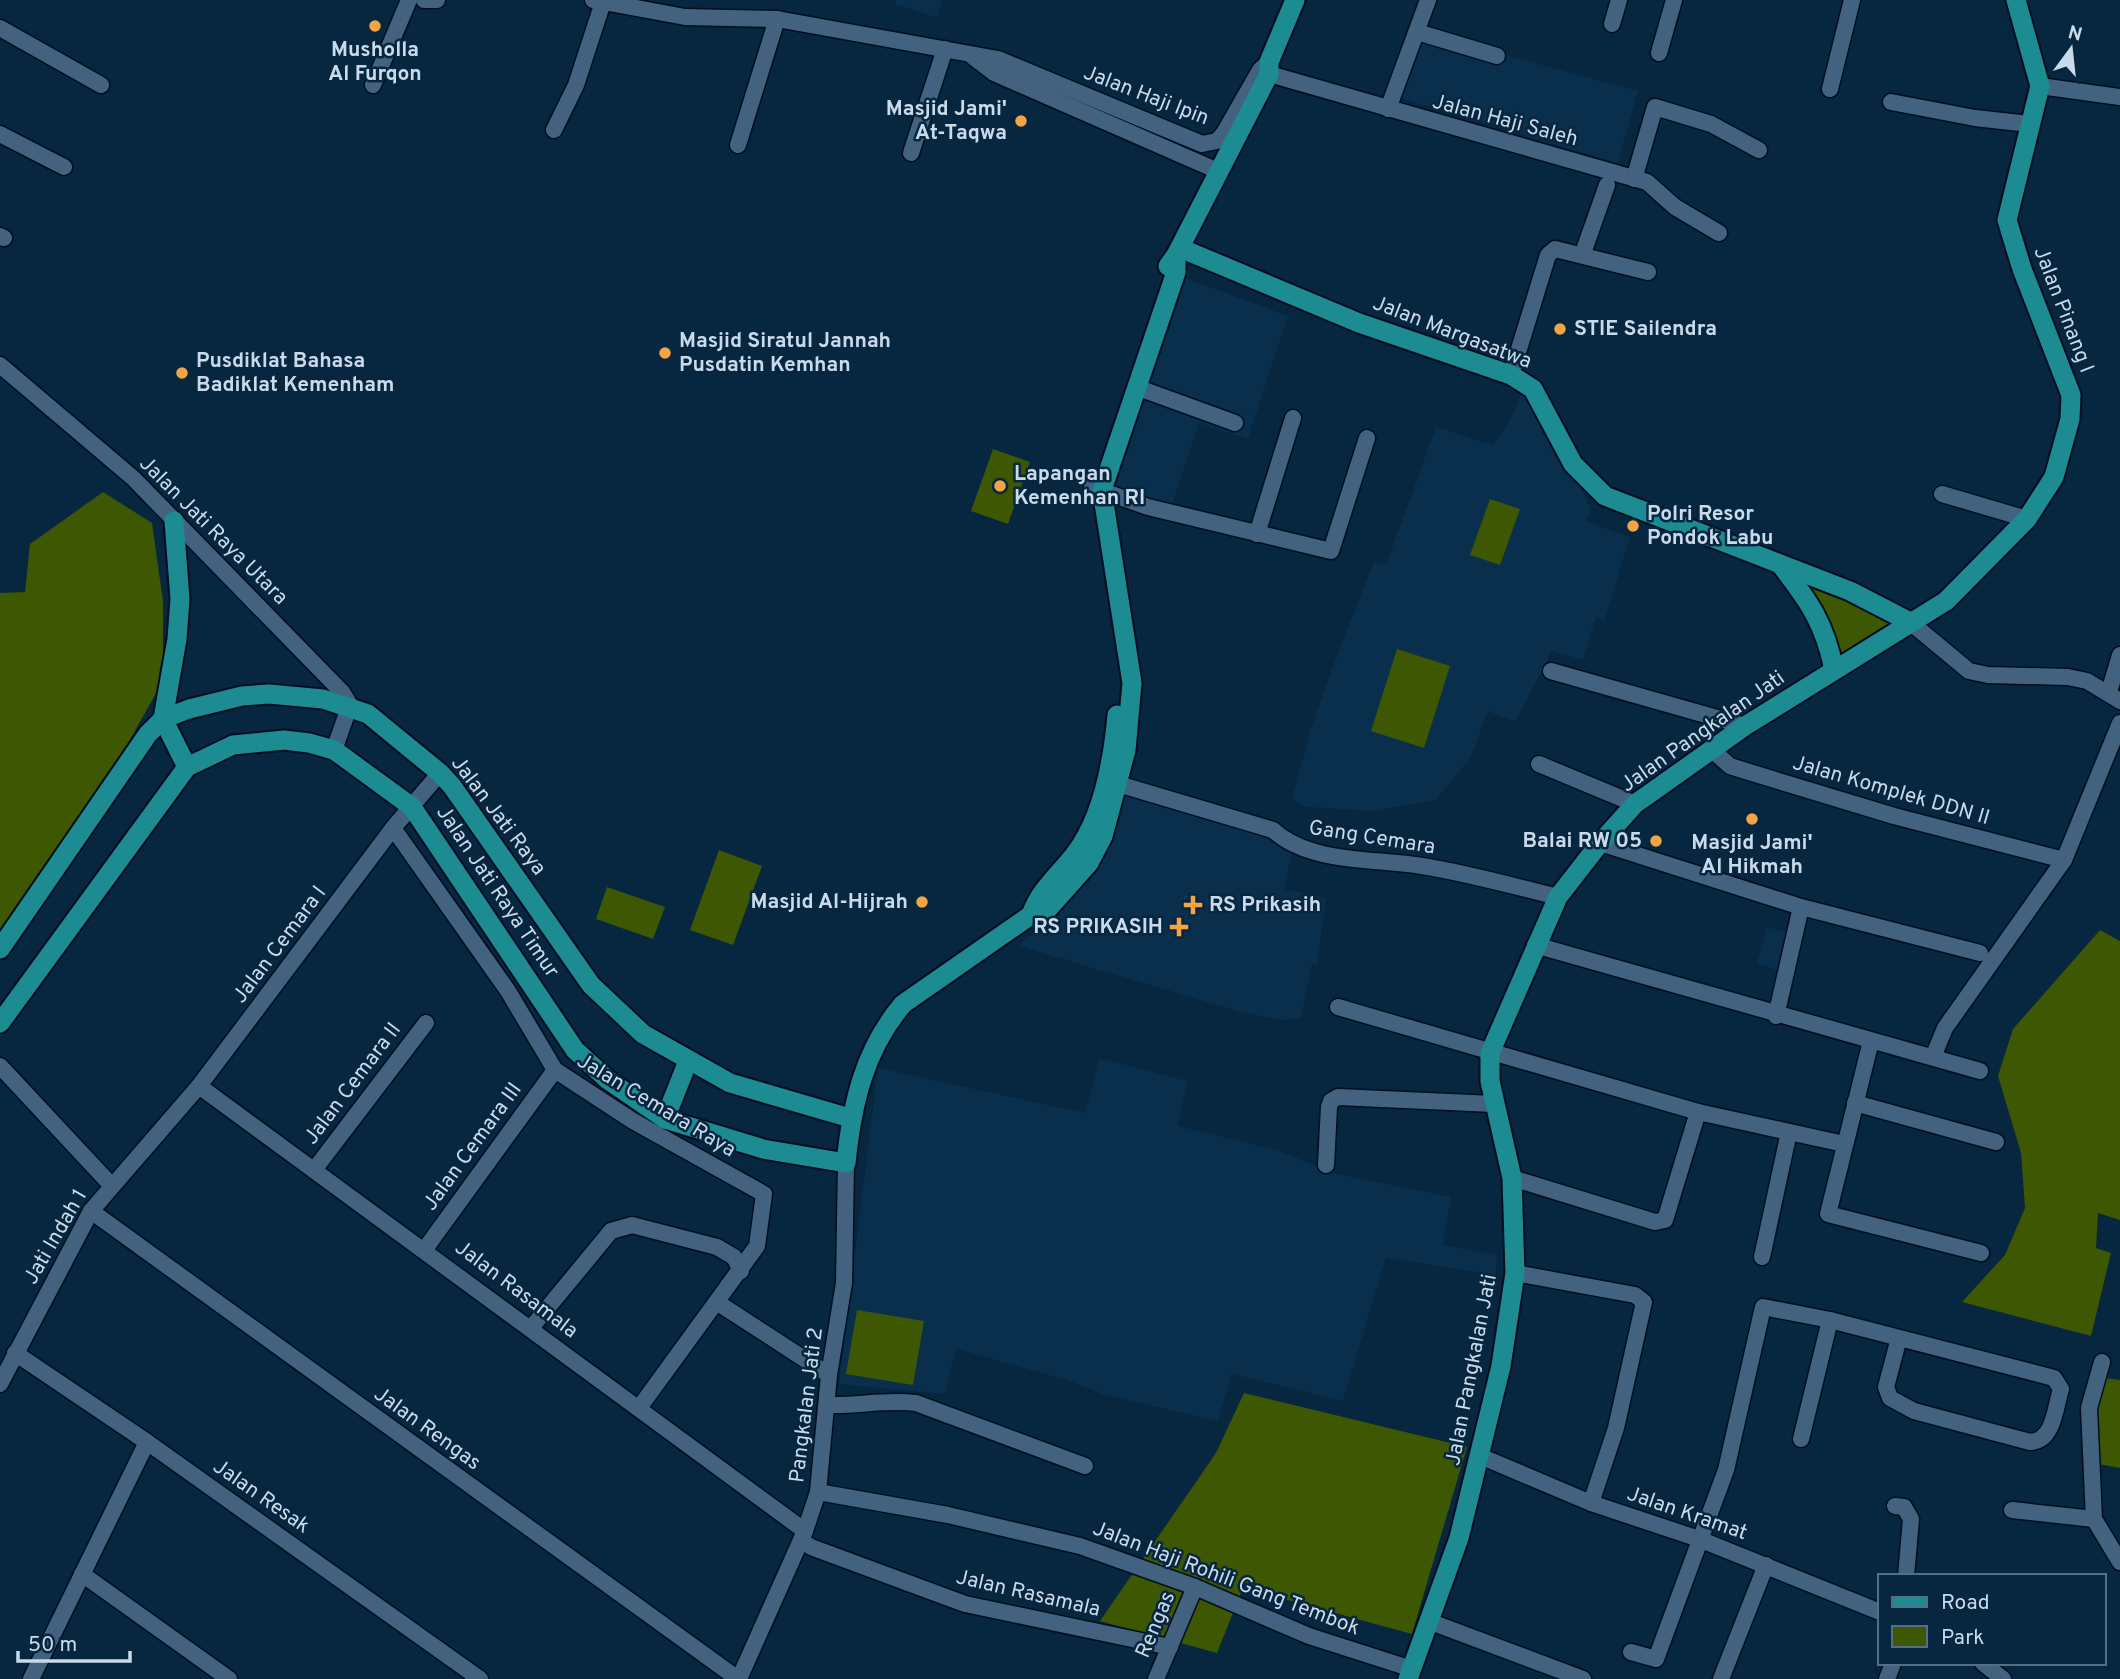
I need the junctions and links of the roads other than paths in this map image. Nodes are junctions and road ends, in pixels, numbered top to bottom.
1 (409, 0) edge
2 (424, 0) edge
3 (437, 0) edge
4 (1295, 0) edge
5 (1428, 0) edge
6 (1619, 0) edge
7 (1674, 0) edge
8 (1852, 0) edge
9 (2016, 0) edge
10 (598, 1) edge
11 (777, 19) junction
12 (1612, 24) dead end
13 (0, 28) edge
14 (1416, 32) junction
15 (944, 49) junction
16 (1659, 53) dead end
17 (1497, 55) dead end
18 (1269, 68) junction
19 (101, 85) dead end
20 (373, 85) dead end
21 (2040, 86) junction
22 (1830, 89) dead end
23 (2120, 97) edge
24 (1891, 102) dead end
25 (1388, 109) junction
26 (1111, 116) junction
27 (2029, 124) junction
28 (554, 130) dead end
29 (0, 134) edge
30 (737, 145) dead end
31 (1759, 150) dead end
32 (911, 153) dead end
33 (64, 167) dead end
34 (1218, 171) junction
35 (1634, 179) junction
36 (1607, 185) dead end
37 (1719, 233) dead end
38 (1583, 253) junction
39 (1178, 258) junction
40 (1648, 272) dead end
41 (0, 365) edge
42 (1511, 375) junction
43 (1129, 394) junction
44 (1293, 418) dead end
45 (1235, 423) dead end
46 (1367, 438) dead end
47 (1097, 489) junction
48 (1942, 494) dead end
49 (2027, 519) junction
50 (174, 521) junction
51 (1257, 534) junction
52 (1778, 561) junction
53 (1910, 622) junction
54 (2120, 656) edge
55 (1551, 670) dead end
56 (1834, 670) junction
57 (2115, 697) edge
58 (350, 705) junction
59 (163, 719) junction
60 (2120, 723) edge
61 (1745, 726) junction
62 (334, 750) junction
63 (1713, 752) junction
64 (1539, 764) dead end
65 (187, 767) junction
66 (440, 773) junction
67 (1112, 782) junction
68 (1635, 804) junction
69 (412, 807) junction
70 (393, 828) junction
71 (1605, 845) junction
72 (2064, 860) junction
73 (1558, 897) junction
74 (1801, 907) junction
75 (0, 948) edge
76 (1549, 949) junction
77 (1980, 953) dead end
78 (1338, 1007) dead end
79 (1776, 1016) junction
80 (0, 1023) edge
81 (426, 1023) dead end
82 (1871, 1041) junction
83 (1496, 1055) junction
84 (1933, 1057) junction
85 (688, 1061) junction
86 (0, 1066) edge
87 (555, 1070) junction
88 (1980, 1072) dead end
89 (199, 1086) junction
90 (1855, 1103) junction
91 (1494, 1104) junction
92 (1698, 1112) junction
93 (850, 1118) junction
94 (665, 1119) junction
95 (1788, 1132) junction
96 (1996, 1142) dead end
97 (1844, 1144) junction
98 (846, 1163) junction
99 (1326, 1165) dead end
100 (314, 1170) junction
101 (1511, 1178) junction
102 (112, 1186) junction
103 (91, 1211) junction
104 (425, 1249) junction
105 (1981, 1253) dead end
106 (1762, 1257) dead end
107 (741, 1271) junction
108 (1515, 1273) junction
109 (718, 1303) junction
110 (1830, 1320) junction
111 (531, 1328) junction
112 (1899, 1338) junction
113 (15, 1353) junction
114 (2102, 1362) dead end
115 (829, 1375) junction
116 (0, 1384) edge
117 (828, 1405) junction
118 (639, 1408) junction
119 (1801, 1439) dead end
120 (147, 1442) junction
121 (1480, 1456) junction
122 (1085, 1466) dead end
123 (818, 1492) junction
124 (1591, 1503) junction
125 (1895, 1506) dead end
126 (2012, 1510) dead end
127 (2094, 1519) junction
128 (803, 1536) junction
129 (1699, 1539) junction
130 (2120, 1562) edge
131 (1766, 1565) junction
132 (82, 1574) junction
133 (1906, 1574) edge
134 (1195, 1587) junction
135 (1878, 1611) edge
136 (1431, 1622) junction
137 (1170, 1647) junction
138 (1631, 1652) dead end
139 (1986, 1665) edge
140 (1410, 1674) edge
141 (31, 1679) edge
142 (229, 1679) edge
143 (480, 1679) edge
144 (739, 1679) edge
145 (1156, 1679) edge
146 (1583, 1679) edge
147 (1721, 1679) edge
148 (2003, 1679) edge

1 - 20 street
2 - 3 street
4 - 18 main road
5 - 14 street
6 - 12 street
7 - 16 street
8 - 22 street
9 - 21 main road
10 - 11 street, Jalan Haji Ipin
10 - 28 street
11 - 15 street, Jalan Haji Ipin
11 - 30 street
13 - 19 street
14 - 17 street
14 - 25 street
15 - 26 street, Jalan Haji Ipin
15 - 32 street
18 - 25 street, Jalan Haji Saleh
18 - 26 street, Jalan Haji Ipin
18 - 34 main road
21 - 23 street
21 - 27 main road, Jalan Pinang I
24 - 27 street
25 - 35 street, Jalan Haji Saleh
26 - 34 street, Jalan Haji Ipin
27 - 49 main road, Jalan Pinang I
29 - 33 street
31 - 35 street
34 - 39 main road
35 - 37 street, Jalan Haji Saleh
36 - 38 street
38 - 40 street
38 - 42 street
39 - 42 main road, Jalan Margasatwa
39 - 43 main road
41 - 50 street, Jalan Jati Raya Utara
42 - 52 main road, Jalan Margasatwa
43 - 45 street
43 - 47 main road
44 - 51 street
46 - 51 street
47 - 51 street
47 - 67 main road
48 - 49 street
49 - 53 main road, Jalan Pinang I
50 - 58 street, Jalan Jati Raya Utara
50 - 59 main road
52 - 53 main road, Jalan Margasatwa
52 - 56 main road
53 - 56 main road, Jalan Pangkalan Jati
53 - 57 street, Jalan Margasatwa
54 - 57 street
55 - 61 street
56 - 61 main road, Jalan Pangkalan Jati
58 - 59 main road, Jalan Jati Raya
58 - 62 street
58 - 66 main road, Jalan Jati Raya
59 - 65 main road
59 - 75 main road, Jalan Jati Raya
60 - 72 street
61 - 63 main road, Jalan Pangkalan Jati
62 - 65 main road, Jalan Jati Raya Timur
62 - 69 main road, Jalan Jati Raya Timur
63 - 68 main road, Jalan Pangkalan Jati
63 - 72 street, Jalan Komplek DDN II
64 - 68 street
65 - 80 main road, Jalan Jati Raya Timur
66 - 69 street
66 - 85 main road, Jalan Jati Raya
67 - 73 street, Gang Cemara
67 - 93 main road
68 - 71 main road, Jalan Pangkalan Jati
69 - 70 street
69 - 94 main road, Jalan Jati Raya Timur
70 - 87 street, Jalan Cemara Raya
70 - 89 street, Jalan Cemara I
71 - 73 main road, Jalan Pangkalan Jati
71 - 74 street
72 - 84 street
73 - 76 main road, Jalan Pangkalan Jati
74 - 77 street
74 - 79 street
76 - 79 street
76 - 83 main road, Jalan Pangkalan Jati
78 - 83 street
79 - 82 street
81 - 100 street, Jalan Cemara II
82 - 84 street
82 - 90 street
83 - 91 main road, Jalan Pangkalan Jati
83 - 92 street
84 - 88 street
85 - 93 main road, Jalan Jati Raya
85 - 94 main road
86 - 102 street
87 - 104 street, Jalan Cemara III
87 - 107 street, Jalan Cemara Raya
89 - 100 street, Jalan Rasamala
89 - 102 street, Jati Indah 1
90 - 96 street
90 - 97 street
91 - 99 street
91 - 101 main road, Jalan Pangkalan Jati
92 - 95 street
92 - 101 street
93 - 98 main road
94 - 98 main road, Jalan Jati Raya Timur
95 - 97 street
95 - 106 street
97 - 105 street
98 - 115 street, Pangkalan Jati 2
100 - 104 street, Jalan Rasamala
101 - 108 main road, Jalan Pangkalan Jati
102 - 103 street, Jati Indah 1
103 - 113 street, Jati Indah 1
103 - 144 street, Jalan Rengas
104 - 111 street, Jalan Rasamala
107 - 109 street, Jalan Cemara Raya
107 - 111 street
108 - 121 main road, Jalan Pangkalan Jati
108 - 124 street
109 - 115 street
109 - 118 street, Jalan Cemara Raya
110 - 112 street
110 - 119 street
110 - 129 street
111 - 118 street, Jalan Rasamala
112 - 112 street
113 - 116 street, Jati Indah 1
113 - 120 street, Jalan Resak
114 - 127 street
115 - 117 street, Pangkalan Jati 2
117 - 122 street
117 - 123 street, Pangkalan Jati 2
118 - 128 street, Jalan Rasamala
120 - 132 street
120 - 143 street, Jalan Resak
121 - 124 street, Jalan Kramat
121 - 136 main road, Jalan Pangkalan Jati
123 - 128 street, Pangkalan Jati 2
123 - 134 street, Jalan Haji Rohili Gang Tembok
124 - 129 street, Jalan Kramat
125 - 133 street
126 - 127 street
127 - 130 street
128 - 137 street, Jalan Rasamala
128 - 144 street, Pangkalan Jati 2
129 - 131 street, Jalan Kramat
129 - 138 street
131 - 135 street, Jalan Kramat
131 - 147 street
132 - 141 street
132 - 142 street
134 - 137 street, Rengas
134 - 140 street, Jalan Haji Rohili Gang Tembok
136 - 140 main road, Jalan Pangkalan Jati
136 - 146 street
137 - 145 street, Rengas
139 - 148 street

